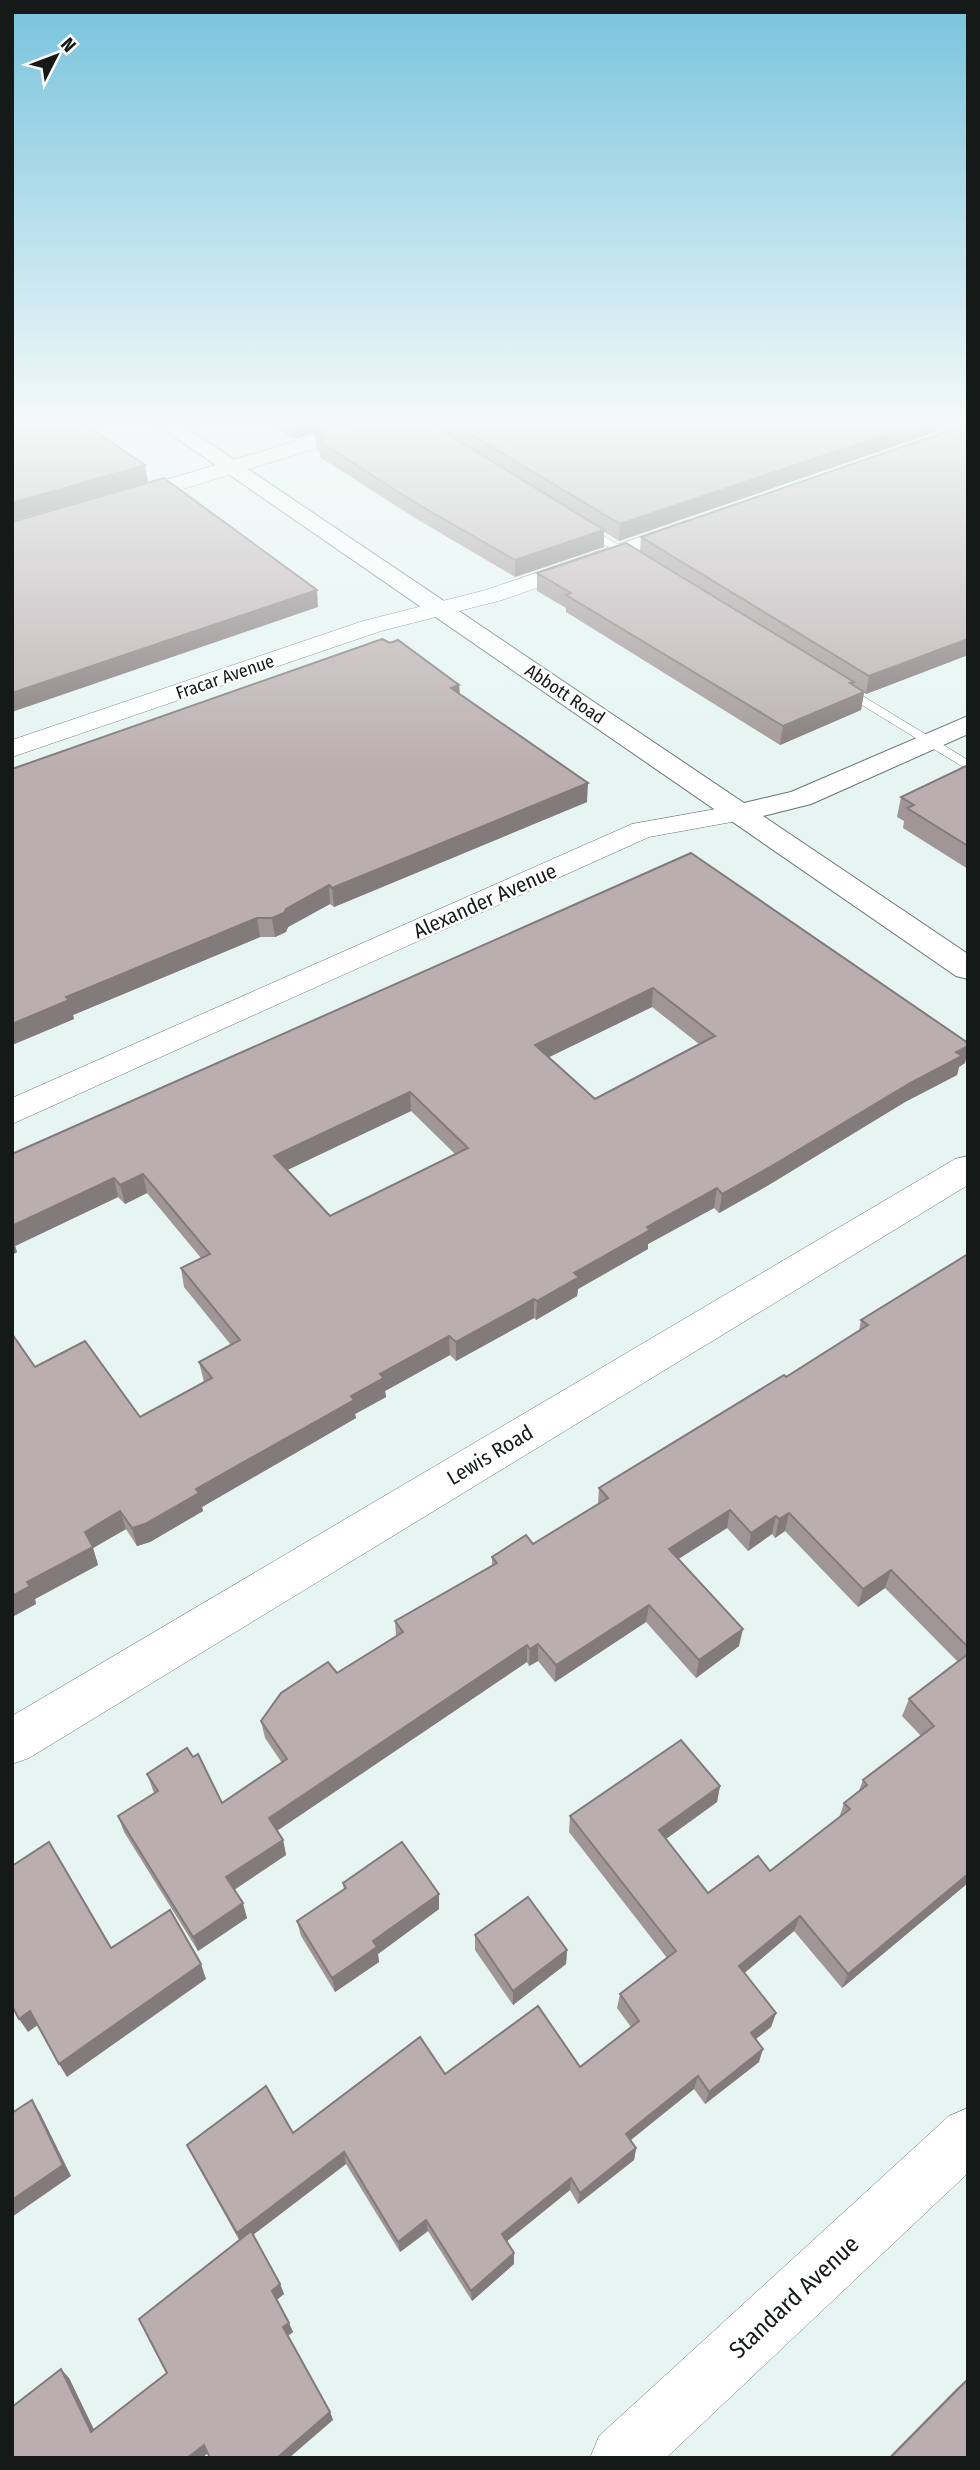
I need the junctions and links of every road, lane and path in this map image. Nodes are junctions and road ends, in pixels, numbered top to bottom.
1 (331, 535) edge
2 (596, 535) edge
3 (665, 535) edge
4 (621, 551) junction
5 (645, 565) edge
6 (439, 609) junction
7 (834, 683) edge
8 (968, 724) edge
9 (928, 741) junction
10 (12, 749) edge
11 (968, 766) edge
12 (738, 813) junction
13 (968, 969) edge
14 (12, 1112) edge
15 (968, 1168) edge
16 (12, 1742) edge
17 (968, 2136) edge
18 (621, 2458) edge

1 - 6 street, Abbott Road
2 - 4 lane
3 - 4 street, Fracar Avenue
4 - 5 lane
4 - 6 street, Fracar Avenue
6 - 10 street, Fracar Avenue
6 - 12 street, Abbott Road
7 - 9 lane
8 - 9 street, Alexander Avenue
9 - 11 lane
9 - 12 street, Alexander Avenue
12 - 13 street, Abbott Road
12 - 14 street, Alexander Avenue
15 - 16 street, Lewis Road
17 - 18 street, Standard Avenue

